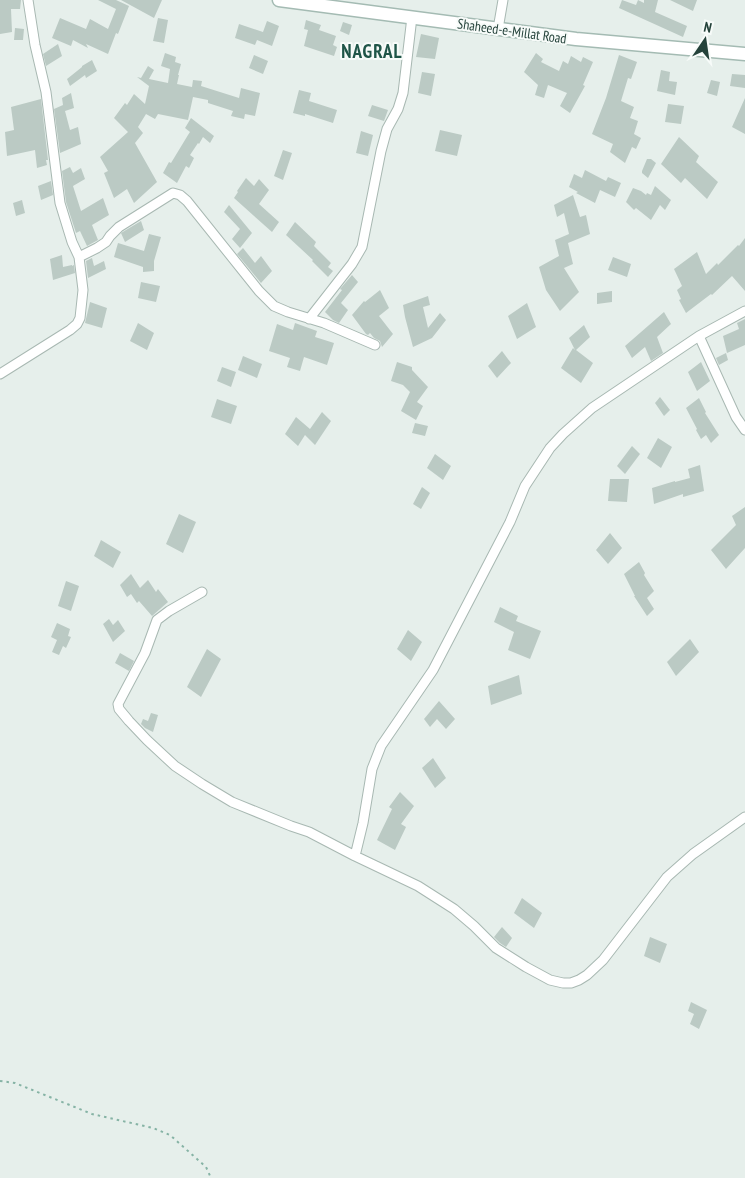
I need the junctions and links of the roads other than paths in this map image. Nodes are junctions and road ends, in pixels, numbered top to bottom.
1 (28, 0) edge
2 (280, 0) edge
3 (503, 0) edge
4 (412, 17) junction
5 (498, 29) junction
6 (745, 54) edge
7 (79, 257) junction
8 (745, 311) edge
9 (309, 319) junction
10 (699, 336) junction
11 (375, 345) dead end
12 (0, 374) edge
13 (745, 430) edge
14 (202, 592) dead end
15 (745, 816) edge
16 (355, 856) junction

1 - 7 street
2 - 4 main road, Shaheed-e-Millat Road
3 - 5 street
4 - 5 main road, Shaheed-e-Millat Road
4 - 9 street
5 - 6 main road, Shaheed-e-Millat Road
7 - 9 street
7 - 12 street
8 - 10 street
9 - 11 street
10 - 13 street
10 - 16 street
14 - 16 street
15 - 16 street

